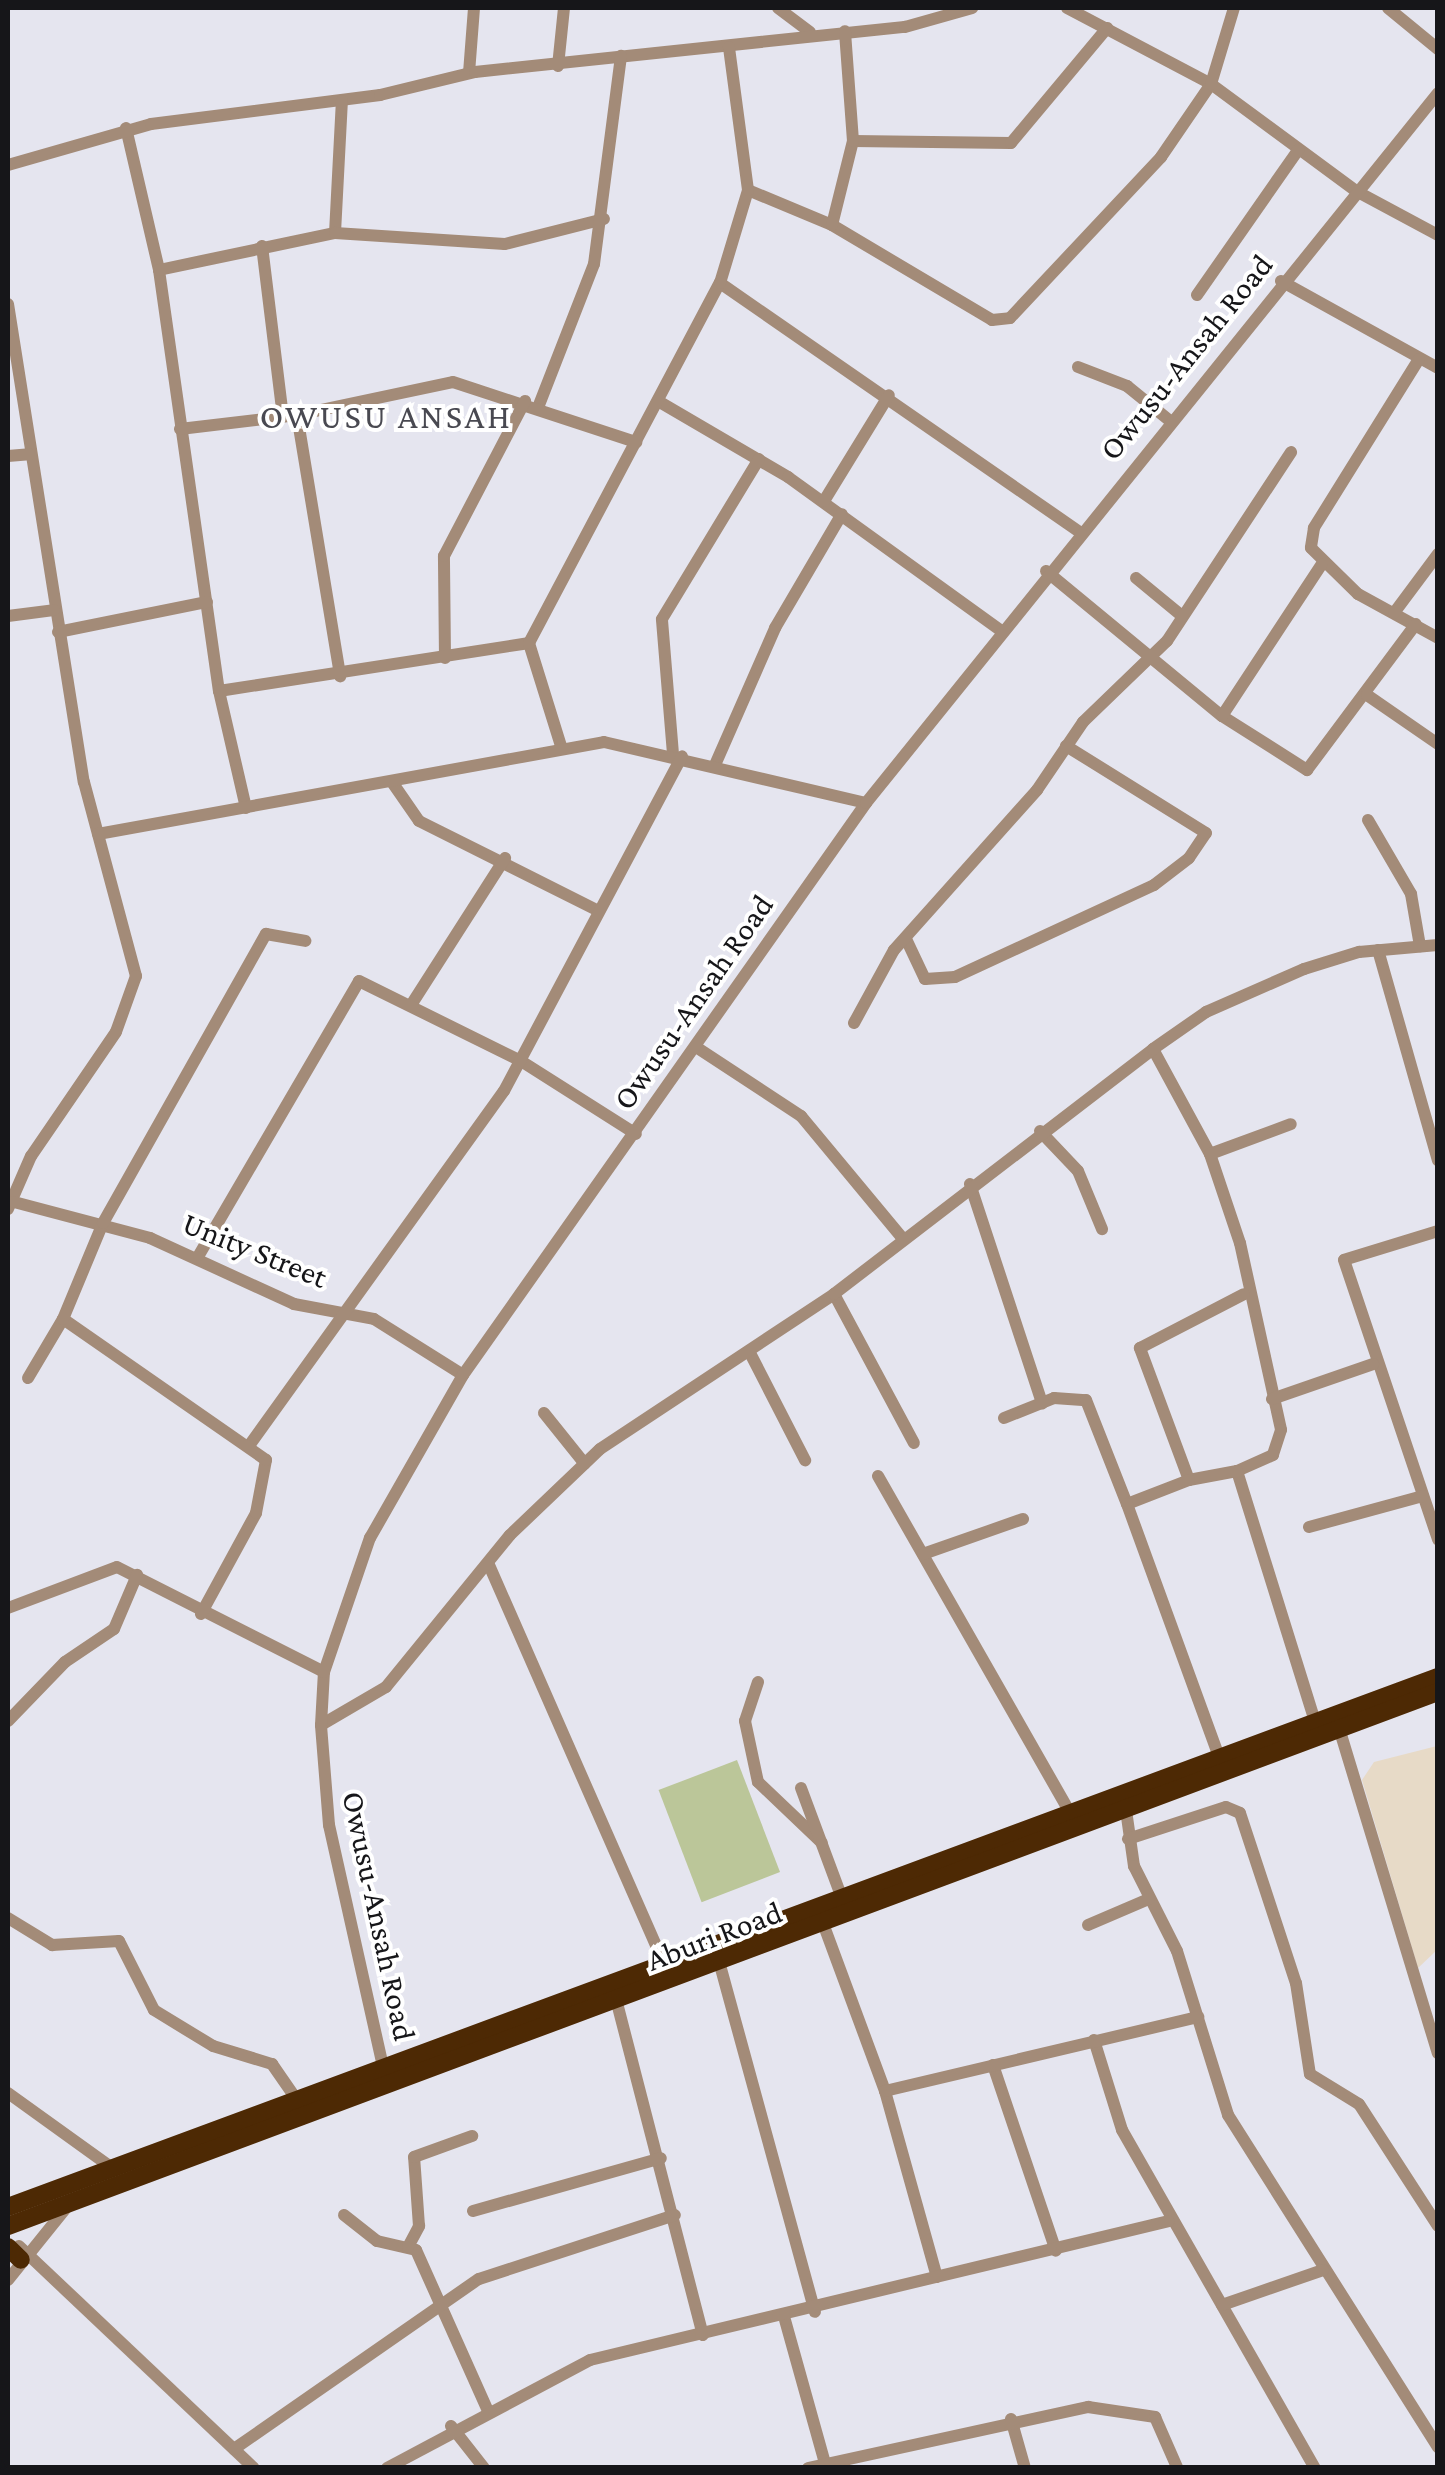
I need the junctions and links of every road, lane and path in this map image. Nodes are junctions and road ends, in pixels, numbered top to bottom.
1 (474, 8) edge
2 (564, 8) edge
3 (778, 8) edge
4 (972, 8) edge
5 (1067, 8) edge
6 (1234, 8) edge
7 (1388, 8) edge
8 (1107, 28) junction
9 (845, 31) junction
10 (810, 32) junction
11 (729, 47) junction
12 (1438, 49) edge
13 (621, 56) junction
14 (558, 66) junction
15 (469, 74) junction
16 (1211, 84) junction
17 (1437, 95) edge
18 (342, 101) junction
19 (126, 128) junction
20 (853, 140) junction
21 (1298, 150) junction
22 (8, 164) edge
23 (748, 190) junction
24 (1356, 191) junction
25 (604, 219) junction
26 (832, 225) junction
27 (335, 233) junction
28 (1438, 234) edge
29 (262, 246) junction
30 (158, 270) junction
31 (1281, 281) junction
32 (720, 283) junction
33 (1197, 295) dead end
34 (8, 309) edge
35 (1419, 360) junction
36 (1078, 367) dead end
37 (1438, 368) edge
38 (889, 395) junction
39 (658, 401) junction
40 (532, 403) junction
41 (290, 416) junction
42 (1170, 422) junction
43 (180, 429) junction
44 (636, 442) junction
45 (1291, 452) dead end
46 (29, 454) junction
47 (8, 456) edge
48 (759, 459) junction
49 (824, 501) junction
50 (842, 514) junction
51 (1080, 532) junction
52 (1438, 554) edge
53 (1320, 565) junction
54 (1046, 572) junction
55 (1136, 578) dead end
56 (207, 602) junction
57 (54, 610) junction
58 (1394, 613) junction
59 (8, 616) edge
60 (1182, 616) junction
61 (1416, 624) junction
62 (999, 630) junction
63 (58, 632) junction
64 (1438, 638) edge
65 (528, 643) junction
66 (1151, 655) junction
67 (445, 658) junction
68 (340, 676) junction
69 (219, 690) junction
70 (1367, 694) junction
71 (1222, 716) junction
72 (1438, 744) edge
73 (561, 746) junction
74 (1066, 746) junction
75 (677, 755) junction
76 (715, 765) junction
77 (392, 782) junction
78 (866, 802) junction
79 (246, 808) junction
80 (1368, 820) dead end
81 (98, 834) junction
82 (505, 858) junction
83 (599, 911) junction
84 (305, 940) dead end
85 (906, 941) junction
86 (1438, 945) edge
87 (1420, 946) junction
88 (1378, 950) junction
89 (412, 1002) junction
90 (854, 1023) dead end
91 (696, 1047) junction
92 (1152, 1049) junction
93 (521, 1061) junction
94 (1292, 1124) dead end
95 (1040, 1131) junction
96 (636, 1134) junction
97 (1210, 1154) junction
98 (1438, 1162) edge
99 (970, 1184) junction
100 (10, 1206) edge
101 (103, 1223) junction
102 (1102, 1228) dead end
103 (1438, 1231) edge
104 (903, 1239) junction
105 (199, 1255) junction
106 (834, 1294) junction
107 (1244, 1294) junction
108 (346, 1313) junction
109 (64, 1319) junction
110 (749, 1351) junction
111 (1373, 1364) junction
112 (463, 1376) junction
113 (28, 1378) dead end
114 (1272, 1399) junction
115 (1042, 1403) junction
116 (544, 1413) dead end
117 (1004, 1418) dead end
118 (251, 1443) junction
119 (914, 1443) dead end
120 (805, 1460) dead end
121 (585, 1464) junction
122 (1237, 1471) junction
123 (878, 1476) dead end
124 (1189, 1480) junction
125 (1423, 1496) junction
126 (1127, 1504) junction
127 (1023, 1519) dead end
128 (1309, 1526) dead end
129 (1438, 1540) edge
130 (923, 1554) junction
131 (488, 1565) junction
132 (137, 1575) junction
133 (8, 1608) edge
134 (201, 1614) junction
135 (324, 1672) junction
136 (1438, 1678) edge
137 (758, 1682) dead end
138 (1438, 1692) edge
139 (8, 1721) edge
140 (1315, 1722) junction
141 (321, 1725) junction
142 (1339, 1728) junction
143 (1220, 1758) junction
144 (801, 1788) dead end
145 (1126, 1810) junction
146 (1071, 1815) junction
147 (1128, 1839) junction
148 (822, 1844) junction
149 (1148, 1899) junction
150 (842, 1901) junction
151 (8, 1918) edge
152 (1088, 1925) dead end
153 (824, 1926) junction
154 (714, 1948) junction
155 (665, 1965) junction
156 (721, 1967) junction
157 (617, 2003) junction
158 (1198, 2017) junction
159 (1094, 2040) junction
160 (1438, 2053) edge
161 (993, 2065) junction
162 (384, 2071) junction
163 (885, 2090) junction
164 (8, 2093) edge
165 (300, 2102) junction
166 (472, 2136) dead end
167 (661, 2158) junction
168 (115, 2170) junction
169 (68, 2207) junction
170 (473, 2211) dead end
171 (344, 2215) dead end
172 (676, 2215) junction
173 (11, 2219) edge
174 (1169, 2220) junction
175 (1438, 2226) edge
176 (408, 2247) junction
177 (1056, 2251) junction
178 (20, 2252) edge
179 (1322, 2270) junction
180 (937, 2278) junction
181 (8, 2280) edge
182 (1222, 2304) junction
183 (439, 2307) junction
184 (815, 2312) junction
185 (785, 2320) junction
186 (704, 2335) junction
187 (487, 2409) junction
188 (1011, 2419) junction
189 (451, 2426) junction
190 (1438, 2447) edge
191 (234, 2449) junction
192 (825, 2465) edge
193 (1177, 2467) edge
194 (254, 2468) edge
195 (387, 2468) edge
196 (484, 2468) edge
197 (808, 2468) edge
198 (1025, 2468) edge
199 (1316, 2468) edge

1 - 15 street
2 - 14 street
3 - 10 street
4 - 9 street
5 - 8 street
6 - 16 street
7 - 12 street
8 - 16 street
8 - 20 street
9 - 10 street
9 - 20 street
10 - 11 street
11 - 13 street
11 - 23 street
13 - 14 street
13 - 25 street
14 - 15 street
15 - 18 street
16 - 21 street
16 - 26 street
17 - 24 street, Owusu-Ansah Road
18 - 19 street
18 - 27 street
19 - 22 street
19 - 30 street
20 - 26 street
21 - 24 street
21 - 33 street
23 - 26 street
23 - 32 street
24 - 28 street
24 - 31 street, Owusu-Ansah Road
25 - 27 street
25 - 40 street
27 - 29 street
29 - 30 street
29 - 41 street
30 - 43 street
31 - 35 street
31 - 42 street, Owusu-Ansah Road
32 - 38 street
32 - 39 street
34 - 46 street
35 - 37 street
35 - 53 street
36 - 42 street
38 - 49 street
38 - 51 street
39 - 44 street
39 - 48 street
40 - 41 street
40 - 44 street
40 - 67 street
41 - 43 street
41 - 68 street
42 - 51 street, Owusu-Ansah Road
43 - 56 street
44 - 65 street
45 - 60 street
46 - 47 street
46 - 57 street
48 - 49 street
48 - 75 street
49 - 50 street
50 - 62 street
50 - 76 street
51 - 54 street, Owusu-Ansah Road
52 - 58 street
53 - 58 street
53 - 71 street
54 - 62 street, Owusu-Ansah Road
54 - 66 street
55 - 60 street
56 - 63 street
56 - 69 street
57 - 59 street
57 - 63 street
58 - 61 street
60 - 66 street
61 - 64 street
61 - 70 street
62 - 78 street, Owusu-Ansah Road
63 - 81 street
65 - 67 street
65 - 73 street
66 - 71 street
66 - 74 street
67 - 68 street
68 - 69 street
69 - 79 street
70 - 71 street
70 - 72 street
73 - 75 street
73 - 77 street
74 - 85 street
74 - 85 street
75 - 76 street
75 - 83 street
76 - 78 street
77 - 79 street
77 - 82 street
78 - 91 street, Owusu-Ansah Road
79 - 81 street
80 - 87 street
81 - 100 street
82 - 83 street
82 - 89 street
83 - 93 street
84 - 101 street
85 - 90 street
86 - 87 street
87 - 88 street
88 - 92 street
88 - 98 street
89 - 93 street
89 - 105 street
91 - 96 street, Owusu-Ansah Road
91 - 104 street
92 - 95 street
92 - 97 street
93 - 96 street
93 - 108 street
94 - 97 street
95 - 99 street
95 - 102 street
96 - 112 street, Owusu-Ansah Road
97 - 107 street
99 - 104 street
99 - 115 street
100 - 101 street, Unity Street
101 - 105 street, Unity Street
101 - 109 street
103 - 111 street
104 - 106 street
105 - 108 street, Unity Street
106 - 110 street
106 - 119 street
107 - 114 street
107 - 124 street
108 - 112 street, Unity Street
108 - 118 street
109 - 113 street
109 - 118 street
110 - 120 street
110 - 121 street
111 - 114 street
111 - 125 street
112 - 135 street, Owusu-Ansah Road
114 - 122 street
115 - 117 street
115 - 126 street
116 - 121 street
118 - 134 street
121 - 131 street
122 - 124 street
122 - 140 street
123 - 130 street
124 - 126 street
125 - 128 street
125 - 129 street
126 - 143 street
127 - 130 street
130 - 146 street
131 - 141 street
131 - 155 street
132 - 133 street
132 - 134 street
132 - 139 street
134 - 135 street
135 - 141 street, Owusu-Ansah Road
136 - 140 highway, Aburi Road
137 - 148 street
138 - 142 highway, Aburi Road
140 - 143 highway, Aburi Road
141 - 162 street, Owusu-Ansah Road
142 - 145 highway, Aburi Road
142 - 160 street
143 - 146 highway, Aburi Road
144 - 148 street
145 - 147 street
145 - 153 highway, Aburi Road
146 - 150 highway, Aburi Road
147 - 149 street
147 - 175 street
148 - 150 street
149 - 152 street
149 - 158 street
150 - 154 highway, Aburi Road
151 - 165 street
153 - 156 highway, Aburi Road
153 - 163 street
154 - 155 highway, Aburi Road
154 - 156 street
155 - 162 highway, Aburi Road
156 - 157 highway, Aburi Road
156 - 184 street
157 - 167 street
157 - 169 highway, Aburi Road
158 - 159 street
158 - 179 street
159 - 161 street
159 - 174 street
161 - 163 street
161 - 177 street
162 - 165 highway, Aburi Road
163 - 180 street
164 - 168 street
165 - 168 highway, Aburi Road
166 - 176 street
167 - 170 street
167 - 172 street
168 - 173 highway, Aburi Road
169 - 173 highway, Aburi Road
169 - 178 street
171 - 176 street
172 - 183 street
172 - 186 street
173 - 178 street
174 - 177 street
174 - 182 street
176 - 183 street
177 - 180 street
178 - 181 street
178 - 191 street
179 - 182 street
179 - 190 street
180 - 184 street
182 - 199 street
183 - 187 street
183 - 191 street
184 - 185 street
185 - 186 street
185 - 192 street
186 - 187 street
187 - 189 street
188 - 192 street
188 - 193 street
188 - 198 street
189 - 195 street
189 - 196 street
191 - 194 street
192 - 197 street

